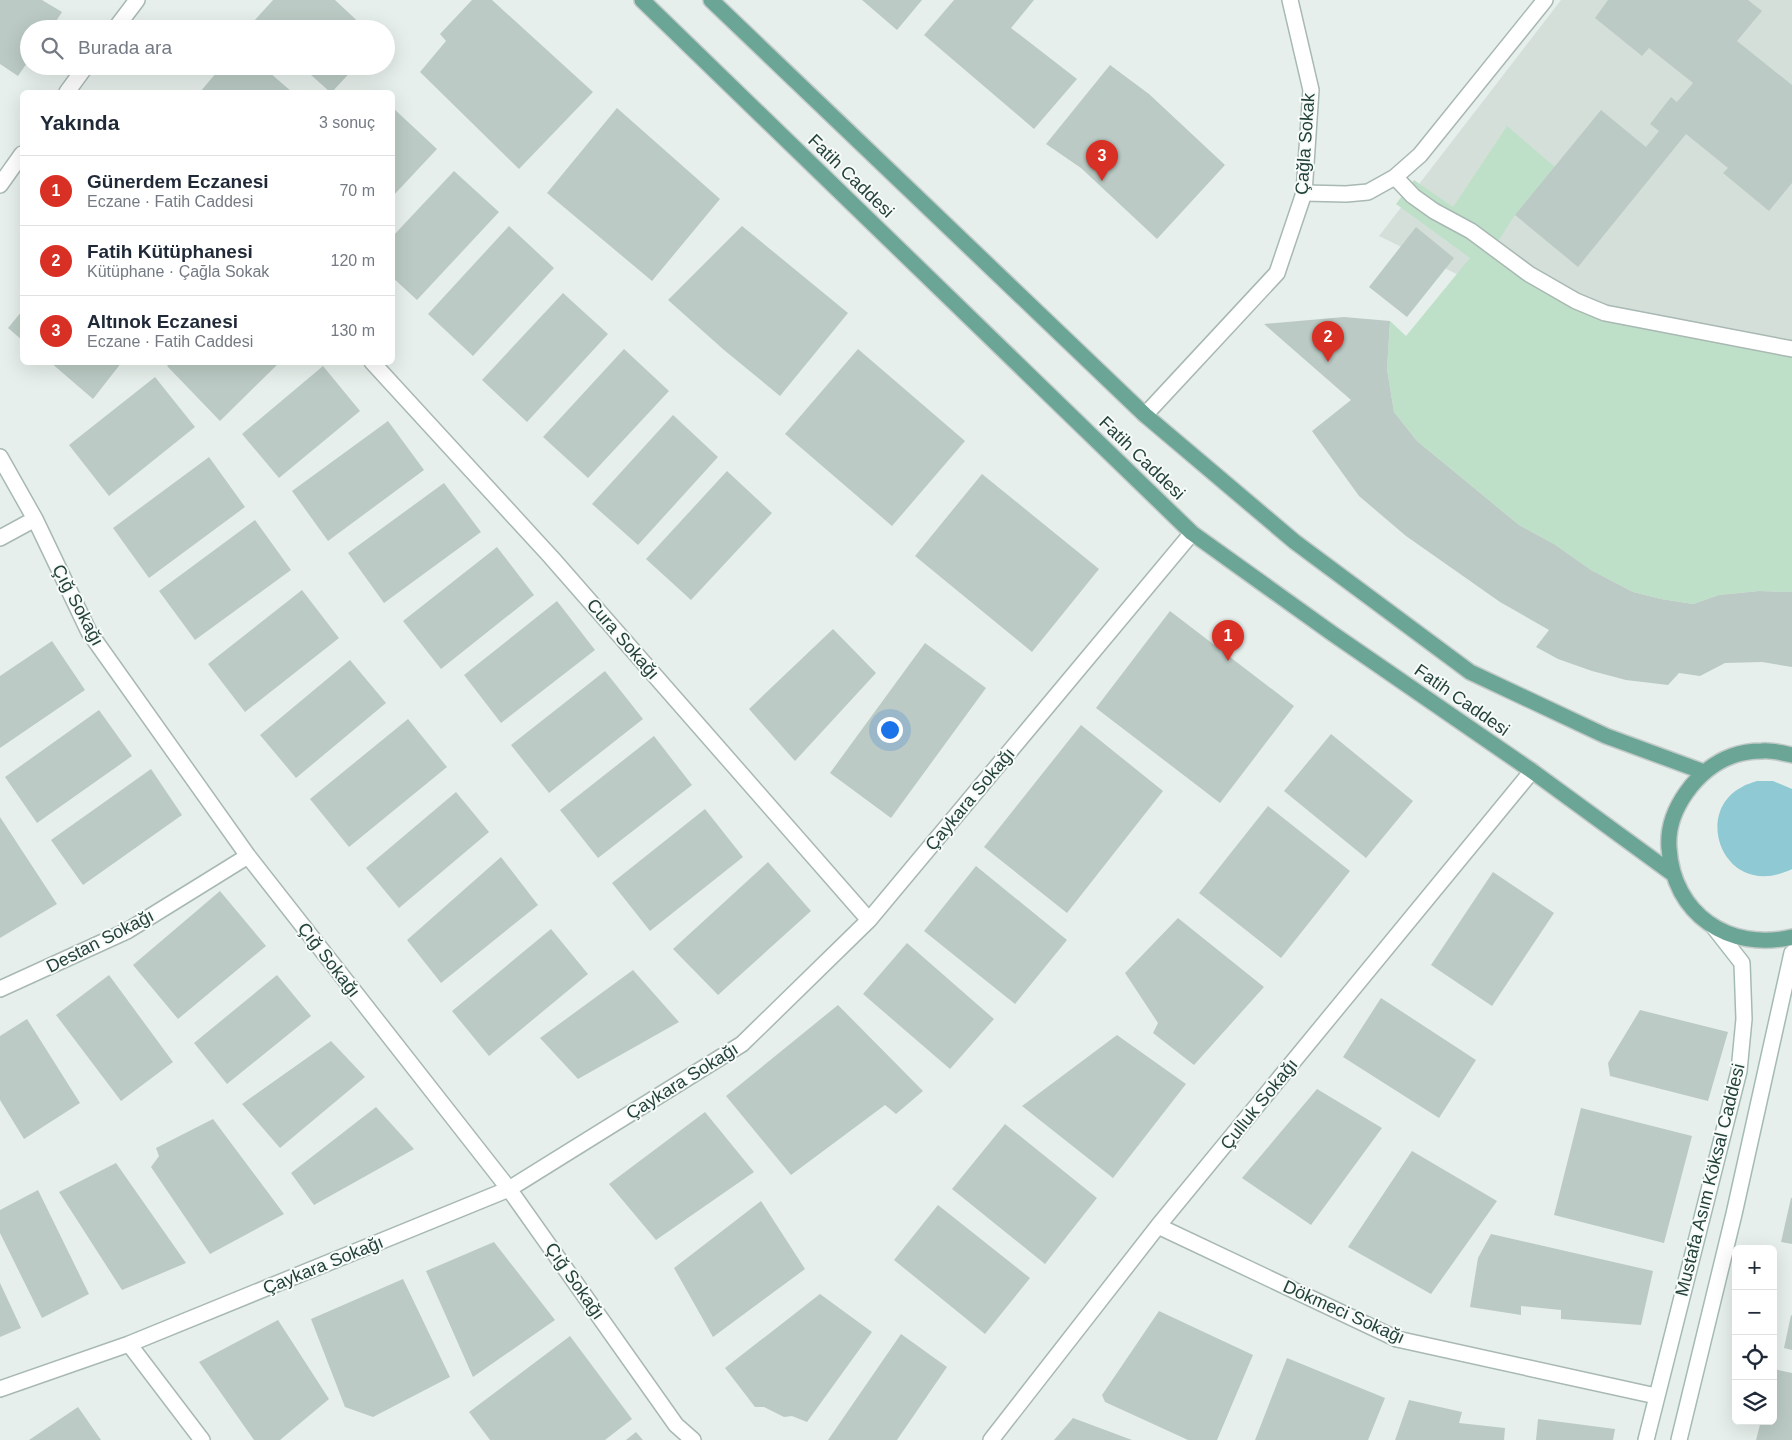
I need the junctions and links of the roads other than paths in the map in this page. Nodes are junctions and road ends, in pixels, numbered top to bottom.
1 (137, 0) edge
2 (642, 0) edge
3 (711, 0) edge
4 (1290, 0) edge
5 (1545, 0) edge
6 (122, 20) edge
7 (81, 75) edge
8 (73, 90) edge
9 (20, 157) edge
10 (1395, 177) junction
11 (0, 186) edge
12 (1304, 193) junction
13 (1792, 349) edge
14 (375, 365) edge
15 (1145, 414) junction
16 (0, 457) edge
17 (35, 519) junction
18 (1192, 533) junction
19 (0, 538) edge
20 (1792, 755) edge
21 (1532, 772) junction
22 (1704, 772) junction
23 (248, 856) junction
24 (1673, 874) junction
25 (869, 920) junction
26 (1713, 926) junction
27 (1792, 937) edge
28 (1792, 953) edge
29 (0, 989) edge
30 (509, 1189) junction
31 (1158, 1226) junction
32 (129, 1344) junction
33 (0, 1389) edge
34 (1656, 1396) junction
35 (202, 1440) edge
36 (693, 1440) edge
37 (991, 1440) edge
38 (1646, 1440) edge
39 (1679, 1440) edge

1 - 6 street
2 - 18 main road, Fatih Caddesi
3 - 15 main road, Fatih Caddesi
4 - 12 street, Çağla Sokak
5 - 10 street
7 - 8 street
9 - 11 street
10 - 12 street
10 - 13 street
12 - 15 street, Çağla Sokak
14 - 25 street, Cura Sokağı
15 - 22 main road, Fatih Caddesi
16 - 17 street, Çığ Sokağı
17 - 19 street
17 - 23 street, Çığ Sokağı
18 - 21 main road, Fatih Caddesi
18 - 25 street, Çaykara Sokağı
20 - 22 main road
21 - 24 main road, Fatih Caddesi
21 - 31 street, Çulluk Sokağı
22 - 24 main road
23 - 29 street, Destan Sokağı
23 - 30 street, Çığ Sokağı
24 - 26 main road
25 - 30 street, Çaykara Sokağı
26 - 27 main road
26 - 34 street, Mustafa Asım Köksal Caddesi
28 - 39 street, Mustafa Asım Köksal Caddesi
30 - 32 street, Çaykara Sokağı
30 - 36 street, Çığ Sokağı
31 - 34 street, Dökmeci Sokağı
31 - 37 street, Çulluk Sokağı
32 - 33 street, Çaykara Sokağı
32 - 35 street
34 - 38 street, Mustafa Asım Köksal Caddesi

